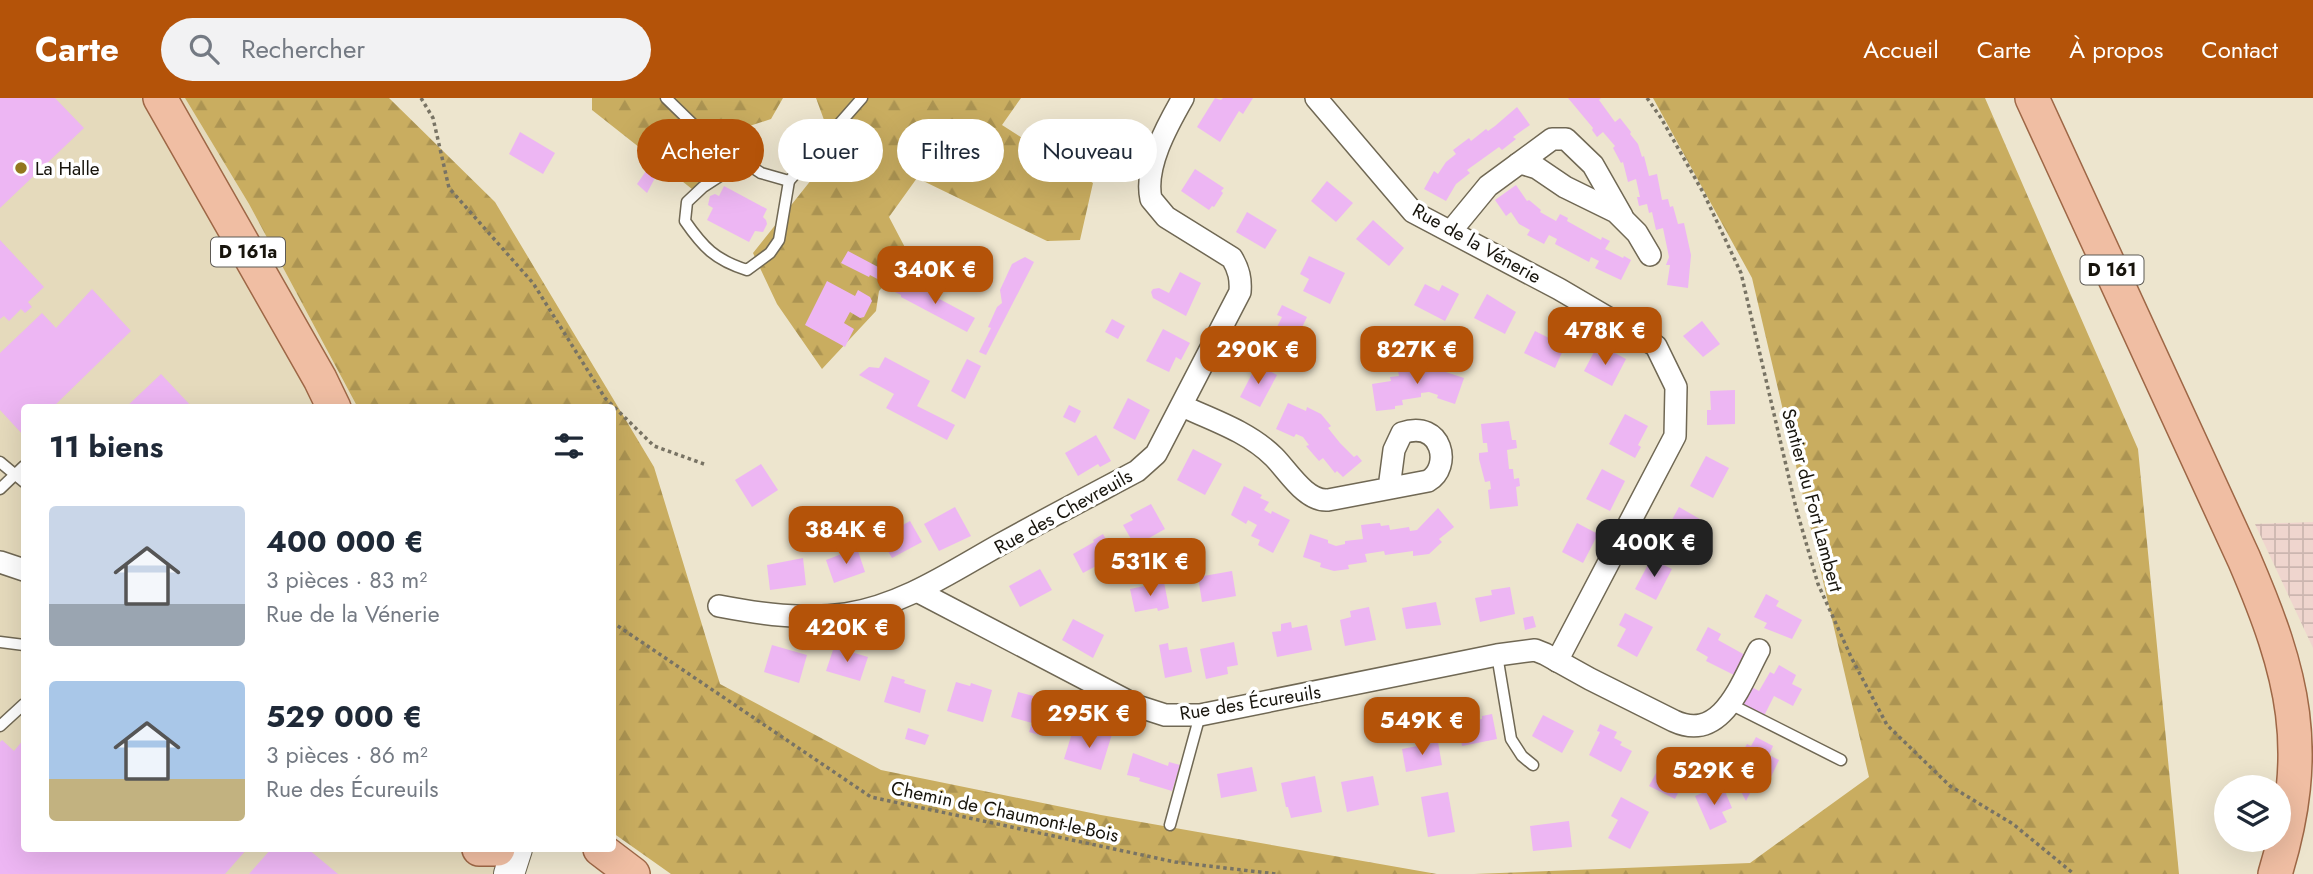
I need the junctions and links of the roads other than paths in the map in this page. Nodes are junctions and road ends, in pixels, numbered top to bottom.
1 (160, 98) edge
2 (666, 98) edge
3 (862, 98) edge
4 (1182, 98) edge
5 (1316, 98) edge
6 (2032, 98) edge
7 (688, 119) edge
8 (844, 119) edge
9 (1518, 164) junction
10 (711, 182) edge
11 (789, 182) edge
12 (1623, 218) junction
13 (1451, 231) junction
14 (1650, 255) dead end
15 (332, 404) edge
16 (1182, 406) junction
17 (0, 462) edge
18 (20, 470) edge
19 (1389, 488) dead end
20 (0, 489) edge
21 (0, 562) edge
22 (21, 569) edge
23 (917, 591) junction
24 (719, 606) dead end
25 (0, 642) edge
26 (21, 645) edge
27 (1759, 650) dead end
28 (1497, 654) junction
29 (1557, 661) junction
30 (1730, 704) junction
31 (21, 707) edge
32 (1200, 715) junction
33 (0, 726) edge
34 (1840, 760) dead end
35 (1533, 765) dead end
36 (1170, 825) dead end
37 (603, 852) edge
38 (495, 854) edge
39 (509, 874) edge
40 (633, 874) edge
41 (2275, 874) edge

1 - 15 main road, D 161a
2 - 7 lane
3 - 8 lane
4 - 16 street, Rue des Chevreuils
5 - 13 street, Rue de la Vénerie
6 - 41 main road, D 161
9 - 12 street
9 - 12 street
9 - 13 street
10 - 11 lane
12 - 14 street
13 - 29 street, Rue de la Vénerie
16 - 19 street
16 - 23 street, Rue des Chevreuils
17 - 18 lane
18 - 20 lane
21 - 22 street
23 - 24 street, Rue des Chevreuils
23 - 32 street, Rue des Écureuils
25 - 26 lane
27 - 30 street, Rue des Écureuils
28 - 29 street, Rue des Écureuils
28 - 32 street, Rue des Écureuils
28 - 35 lane
29 - 30 street, Rue des Écureuils
30 - 34 lane
31 - 33 lane
32 - 36 lane
37 - 40 main road
38 - 39 street

